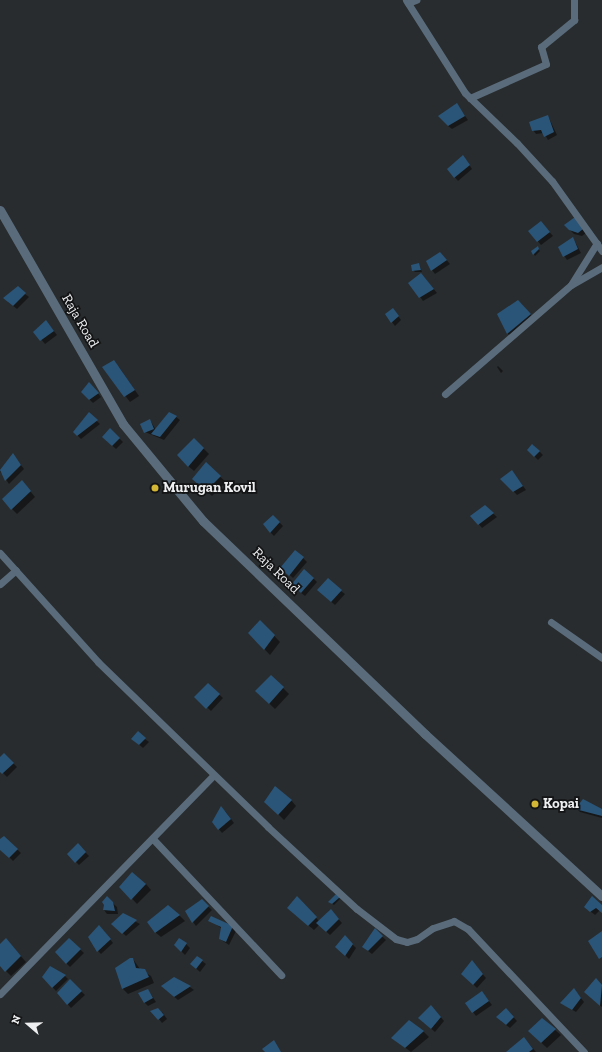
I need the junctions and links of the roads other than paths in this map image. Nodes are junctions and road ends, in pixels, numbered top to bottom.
1 (416, 0) edge
2 (574, 0) edge
3 (407, 2) edge
4 (470, 98) junction
5 (2, 217) edge
6 (597, 243) junction
7 (602, 251) edge
8 (602, 267) edge
9 (571, 285) junction
10 (445, 394) dead end
11 (0, 553) edge
12 (16, 570) junction
13 (0, 584) edge
14 (551, 622) dead end
15 (602, 658) edge
16 (214, 775) junction
17 (153, 839) junction
18 (602, 896) edge
19 (281, 975) dead end
20 (0, 994) edge
21 (584, 1052) edge

1 - 3 street
2 - 4 street
3 - 4 street
4 - 6 street
5 - 18 street, Raja Road
6 - 7 street
6 - 9 street
8 - 9 street
9 - 10 street
11 - 12 street
12 - 13 street
12 - 16 street
14 - 15 street
16 - 17 street
16 - 21 street
17 - 19 street
17 - 20 street

